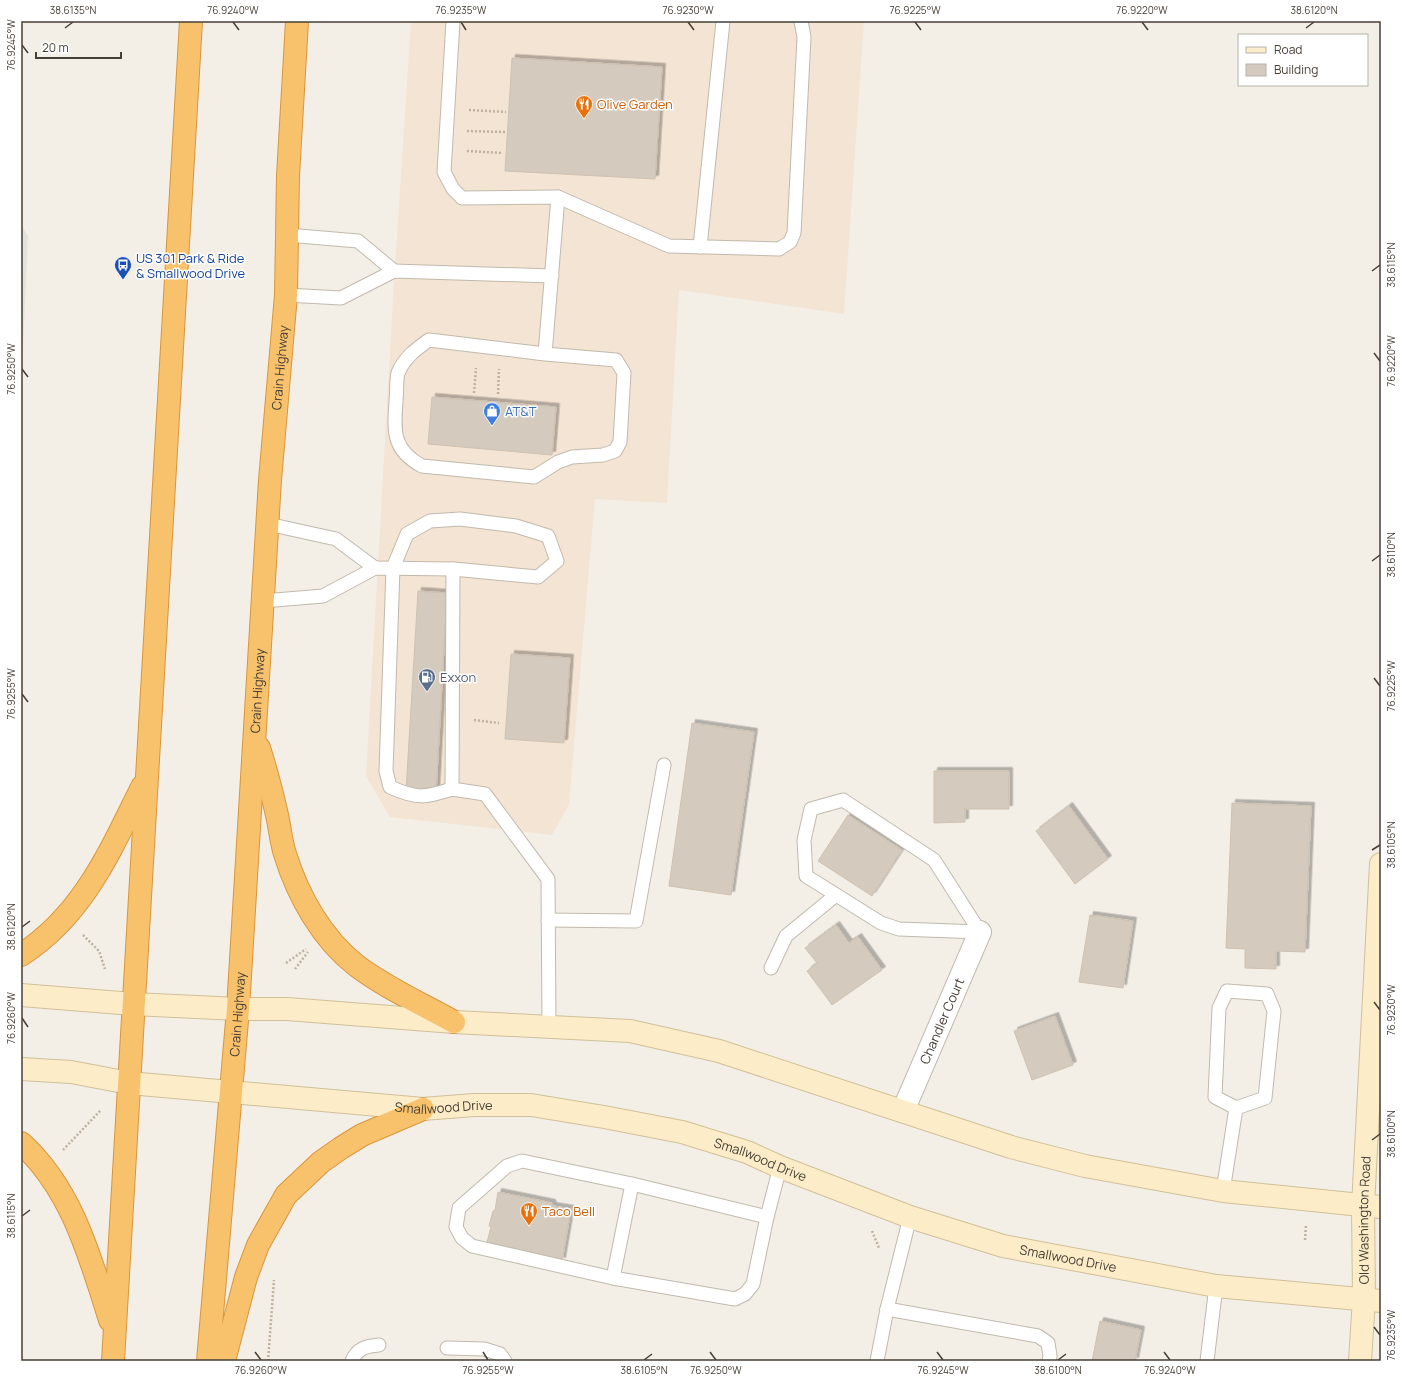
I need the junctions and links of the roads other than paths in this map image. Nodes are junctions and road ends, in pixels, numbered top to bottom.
1 (192, 21) edge
2 (297, 21) edge
3 (453, 21) edge
4 (723, 21) edge
5 (801, 21) edge
6 (558, 197) junction
7 (287, 235) junction
8 (700, 247) junction
9 (394, 271) junction
10 (552, 276) junction
11 (286, 295) junction
12 (545, 354) junction
13 (268, 524) junction
14 (375, 568) junction
15 (393, 568) junction
16 (453, 569) junction
17 (263, 602) junction
18 (255, 735) junction
19 (664, 765) dead end
20 (147, 779) junction
21 (452, 789) junction
22 (1381, 864) edge
23 (836, 895) junction
24 (548, 920) junction
25 (980, 932) junction
26 (21, 955) edge
27 (771, 968) dead end
28 (21, 995) edge
29 (133, 1004) junction
30 (238, 1009) junction
31 (454, 1022) junction
32 (549, 1027) junction
33 (21, 1069) edge
34 (129, 1083) junction
35 (231, 1092) junction
36 (1236, 1108) junction
37 (423, 1109) junction
38 (903, 1111) junction
39 (21, 1143) edge
40 (780, 1167) junction
41 (632, 1184) junction
42 (1222, 1191) junction
43 (1372, 1206) edge
44 (767, 1217) junction
45 (910, 1217) junction
46 (613, 1278) junction
47 (1216, 1286) junction
48 (1373, 1300) edge
49 (887, 1309) junction
50 (114, 1332) junction
51 (379, 1346) dead end
52 (447, 1348) dead end
53 (113, 1361) edge
54 (208, 1361) edge
55 (224, 1361) edge
56 (352, 1361) edge
57 (505, 1361) edge
58 (877, 1361) edge
59 (1049, 1361) edge
60 (1207, 1361) edge
61 (1360, 1361) edge

1 - 20 highway
2 - 7 highway, Crain Highway
3 - 6 lane
4 - 8 lane
5 - 8 lane
6 - 8 lane
6 - 10 lane
7 - 9 lane
7 - 11 highway, Crain Highway
9 - 10 lane
9 - 11 lane
10 - 12 lane
11 - 13 highway, Crain Highway
12 - 12 lane
13 - 14 lane
13 - 17 highway, Crain Highway
14 - 15 lane
14 - 17 lane
15 - 16 lane
15 - 16 lane
15 - 21 lane
16 - 21 lane
17 - 18 highway, Crain Highway
18 - 30 highway, Crain Highway
18 - 31 highway
19 - 24 lane
20 - 26 highway
20 - 29 highway
21 - 24 lane
22 - 43 main road, Old Washington Road
23 - 25 lane
23 - 25 lane
23 - 27 lane
24 - 32 lane
25 - 38 street, Chandler Court
28 - 29 main road
29 - 30 main road
29 - 34 highway
30 - 31 main road
30 - 35 highway, Crain Highway
31 - 32 main road
32 - 38 main road
33 - 34 main road, Smallwood Drive
34 - 35 main road, Smallwood Drive
34 - 50 highway
35 - 37 main road, Smallwood Drive
35 - 54 highway, Crain Highway
36 - 36 lane
36 - 42 lane
37 - 40 main road, Smallwood Drive
37 - 55 highway
38 - 42 main road
39 - 50 highway
40 - 44 lane
40 - 45 main road, Smallwood Drive
41 - 44 lane
41 - 46 lane
41 - 46 lane
42 - 43 main road
43 - 48 main road, Old Washington Road
44 - 46 lane
45 - 47 main road, Smallwood Drive
45 - 49 lane
47 - 48 main road, Smallwood Drive
47 - 60 lane
48 - 61 main road, Old Washington Road
49 - 58 lane
49 - 59 lane
50 - 53 highway
51 - 56 lane
52 - 57 lane

